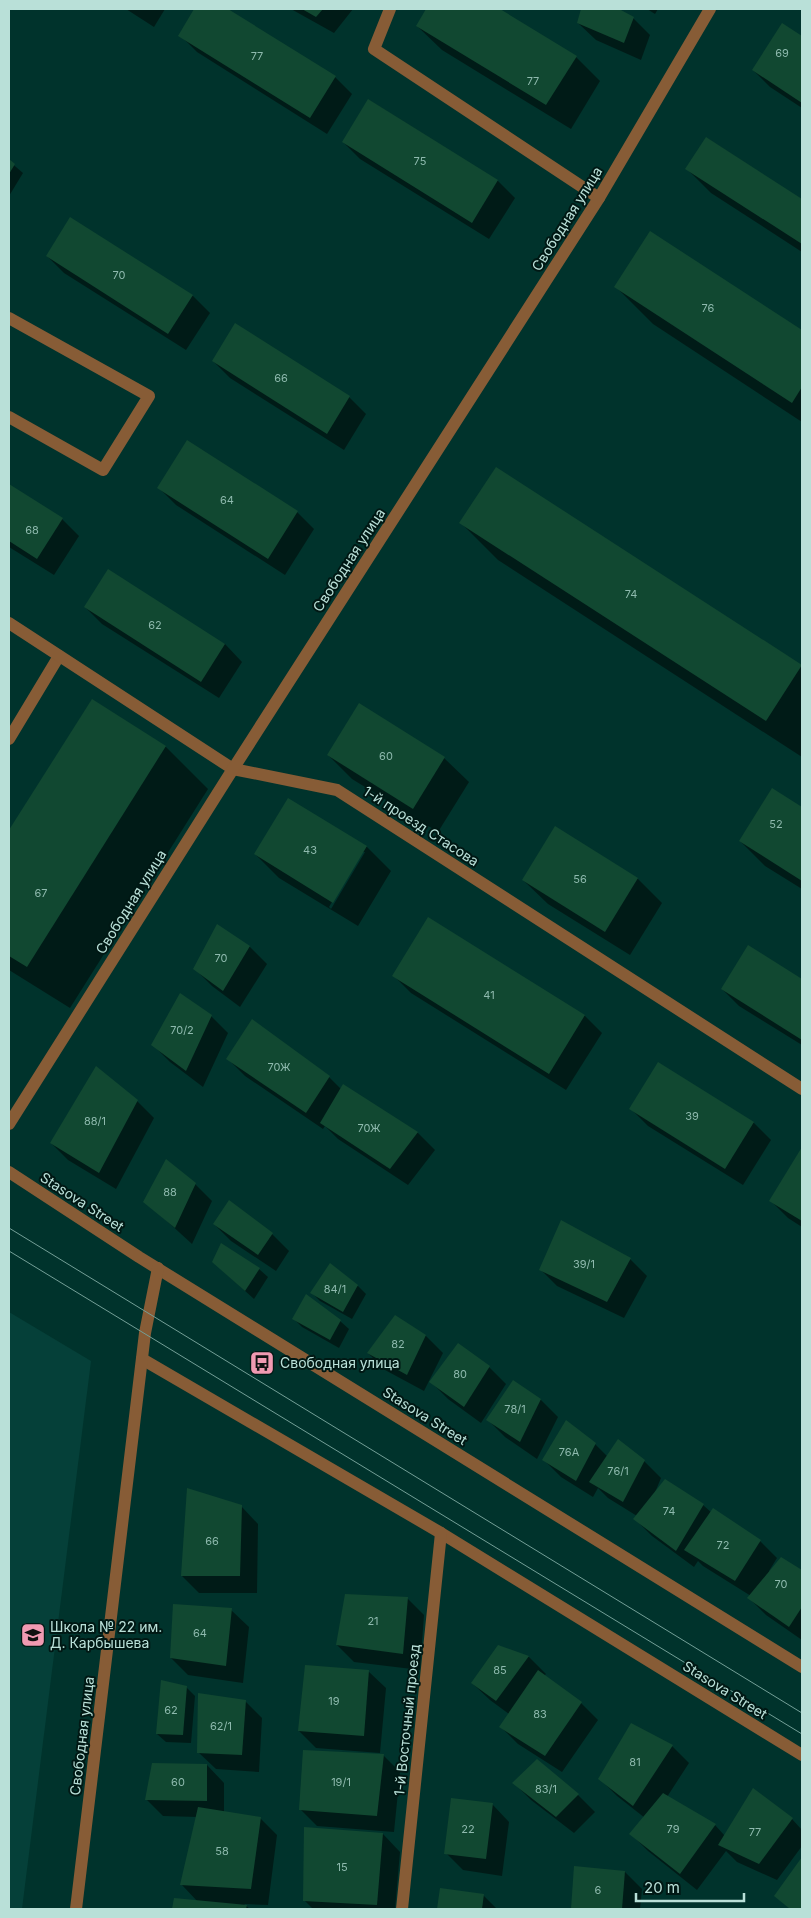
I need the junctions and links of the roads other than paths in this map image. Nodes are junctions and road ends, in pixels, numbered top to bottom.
1 (390, 9) edge
2 (710, 9) edge
3 (599, 198) junction
4 (9, 318) edge
5 (9, 417) edge
6 (9, 623) edge
7 (59, 656) junction
8 (9, 739) edge
9 (233, 769) junction
10 (802, 1090) edge
11 (9, 1124) edge
12 (9, 1172) edge
13 (158, 1268) junction
14 (142, 1359) junction
15 (441, 1533) junction
16 (802, 1666) edge
17 (802, 1755) edge
18 (76, 1909) edge
19 (402, 1909) edge

1 - 3 street
2 - 3 street, Свободная улица
3 - 9 street, Свободная улица
4 - 5 street
6 - 7 street, 1-й проезд Стасова
7 - 8 street
7 - 9 street, 1-й проезд Стасова
9 - 10 street, 1-й проезд Стасова
9 - 11 street, Свободная улица
12 - 13 street, Stasova Street
13 - 14 street, Свободная улица
13 - 16 street, Stasova Street
14 - 15 street, Stasova Street
14 - 18 street, Свободная улица
15 - 17 street, Stasova Street
15 - 19 street, 1-й Восточный проезд

